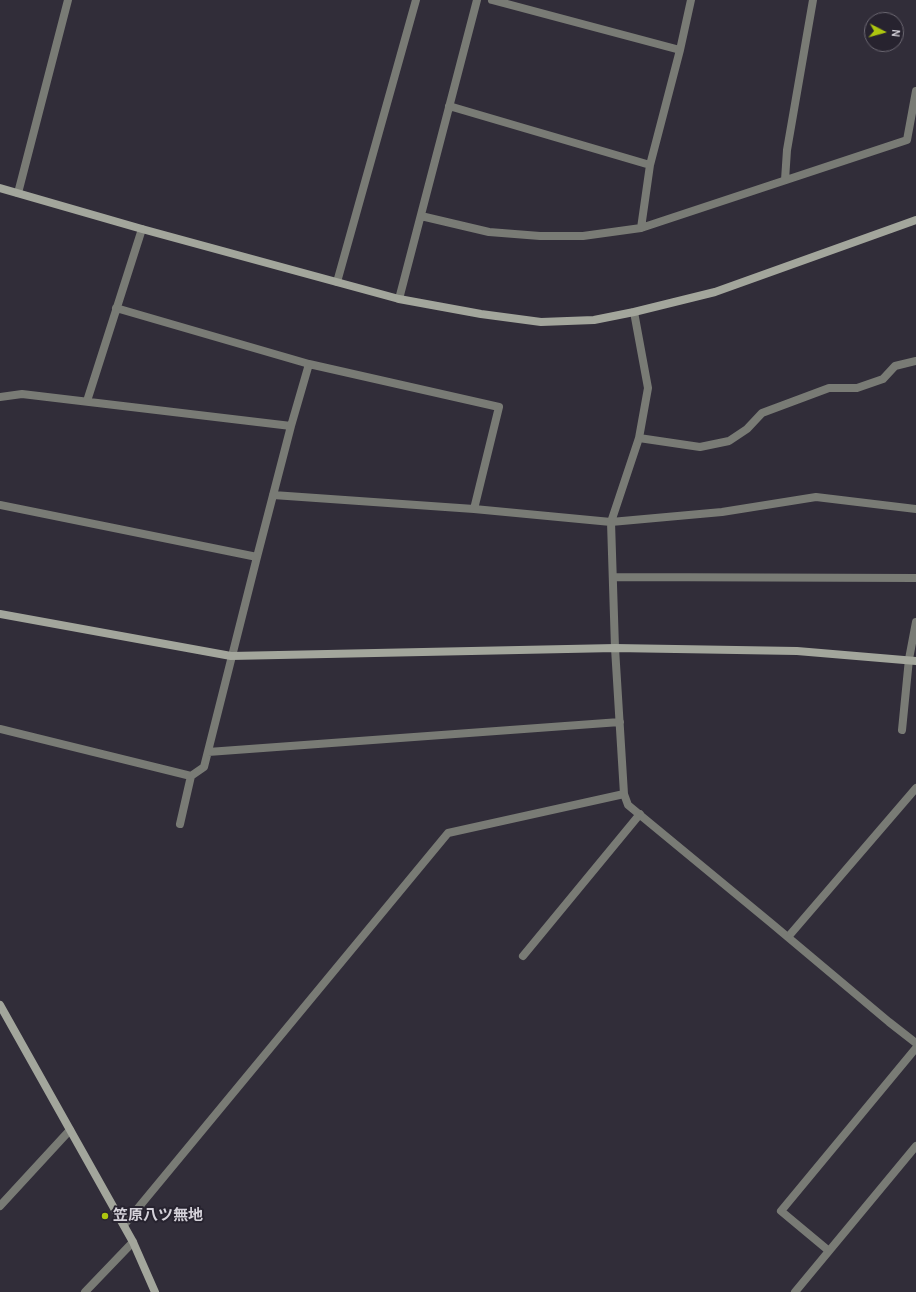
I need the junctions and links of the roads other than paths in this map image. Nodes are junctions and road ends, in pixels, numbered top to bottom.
1 (68, 0) edge
2 (416, 0) edge
3 (477, 0) edge
4 (492, 0) edge
5 (691, 0) edge
6 (813, 0) edge
7 (680, 50) junction
8 (916, 91) edge
9 (450, 106) junction
10 (650, 165) junction
11 (785, 180) junction
12 (0, 188) edge
13 (18, 193) junction
14 (421, 216) junction
15 (916, 220) edge
16 (641, 228) junction
17 (142, 229) junction
18 (337, 282) junction
19 (399, 299) junction
20 (116, 308) junction
21 (634, 312) junction
22 (916, 361) edge
23 (309, 364) junction
24 (0, 397) edge
25 (88, 401) junction
26 (291, 426) junction
27 (639, 438) junction
28 (273, 495) junction
29 (0, 505) edge
30 (474, 509) junction
31 (916, 509) edge
32 (612, 522) junction
33 (256, 557) junction
34 (613, 578) junction
35 (916, 578) edge
36 (0, 614) edge
37 (916, 622) edge
38 (615, 648) junction
39 (231, 656) junction
40 (912, 660) edge
41 (620, 722) junction
42 (0, 729) edge
43 (902, 730) dead end
44 (208, 752) junction
45 (191, 776) junction
46 (916, 788) edge
47 (624, 794) junction
48 (640, 814) junction
49 (180, 824) dead end
50 (788, 936) junction
51 (523, 956) dead end
52 (0, 1005) edge
53 (916, 1043) edge
54 (916, 1048) edge
55 (70, 1130) junction
56 (916, 1146) edge
57 (0, 1206) edge
58 (124, 1225) junction
59 (133, 1242) junction
60 (829, 1251) junction
61 (85, 1292) edge
62 (155, 1292) edge
63 (795, 1292) edge

1 - 13 street
2 - 18 street
3 - 9 street
4 - 7 street
5 - 7 street
6 - 11 street
7 - 10 street
8 - 11 street
9 - 10 street
9 - 14 street
10 - 16 street
11 - 16 street
12 - 13 street
13 - 17 street
14 - 16 street
14 - 19 street
15 - 21 street
17 - 18 street
17 - 20 street
18 - 19 street
19 - 21 street
20 - 23 street
20 - 25 street
21 - 27 street
22 - 27 street
23 - 26 street
23 - 30 street
24 - 25 street
25 - 26 street
26 - 28 street
27 - 32 street
28 - 30 street
28 - 33 street
29 - 33 street
30 - 32 street
31 - 32 street
32 - 34 street
33 - 39 street
34 - 35 street
34 - 38 street
36 - 39 street
37 - 40 street
38 - 39 street
38 - 40 street
38 - 41 street
39 - 44 street
40 - 43 street
41 - 44 street
41 - 47 street
42 - 45 street
44 - 45 street
45 - 49 street
46 - 50 street
47 - 48 street
47 - 58 street
48 - 50 street
48 - 51 street
50 - 53 street
52 - 55 street
54 - 60 street
55 - 57 street
55 - 58 street
56 - 60 street
58 - 59 street
59 - 61 street
59 - 62 street
60 - 63 street

